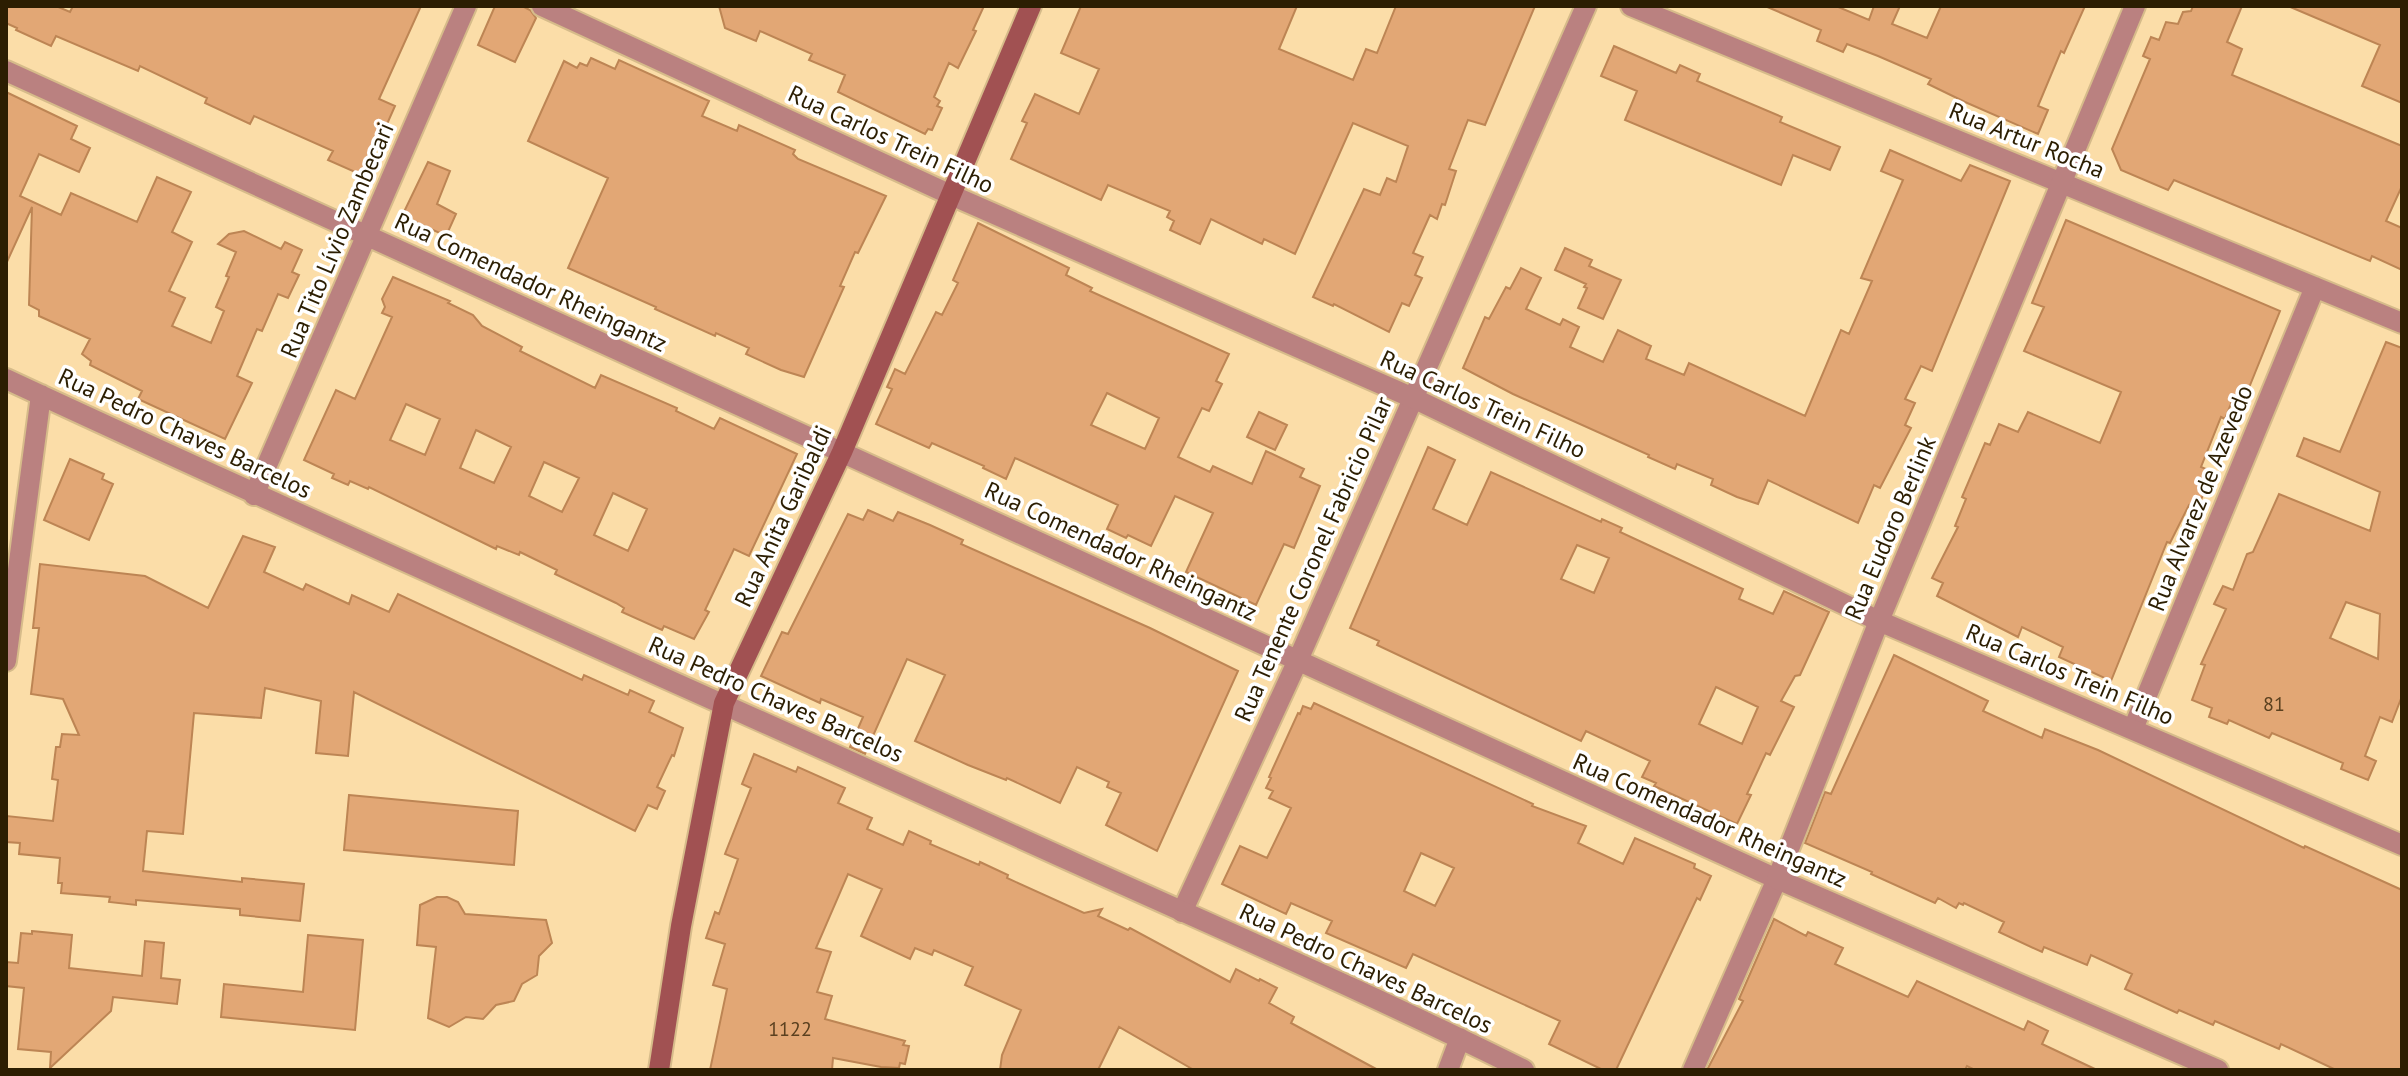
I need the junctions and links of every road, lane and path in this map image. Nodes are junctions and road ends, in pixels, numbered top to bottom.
1 (466, 6) edge
2 (542, 6) edge
3 (1031, 6) edge
4 (1586, 6) edge
5 (1631, 6) edge
6 (2135, 6) edge
7 (6, 71) edge
8 (2062, 183) junction
9 (951, 195) junction
10 (368, 236) junction
11 (2315, 287) junction
12 (2402, 323) edge
13 (6, 379) edge
14 (41, 395) junction
15 (1413, 398) junction
16 (842, 452) junction
17 (254, 495) junction
18 (1879, 621) junction
19 (1298, 660) junction
20 (6, 661) edge
21 (724, 703) junction
22 (2133, 729) junction
23 (2402, 845) edge
24 (1777, 879) junction
25 (1182, 912) junction
26 (1460, 1038) junction
27 (659, 1070) edge
28 (1448, 1070) edge
29 (1524, 1070) edge
30 (1693, 1070) edge
31 (2218, 1070) edge

1 - 10 street, Rua Tito Lívio Zambecari
2 - 9 street, Rua Carlos Trein Filho
3 - 9 main road, Rua Anita Garibaldi
4 - 15 street, Rua Tenente Coronel Fabricio Pilar
5 - 8 street, Rua Artur Rocha
6 - 8 street, Rua Eudoro Berlink
7 - 10 street, Rua Comendador Rheingantz
8 - 11 street, Rua Artur Rocha
8 - 18 street, Rua Eudoro Berlink
9 - 15 street, Rua Carlos Trein Filho
9 - 16 main road, Rua Anita Garibaldi
10 - 16 street, Rua Comendador Rheingantz
10 - 17 street, Rua Tito Lívio Zambecari
11 - 12 street, Rua Artur Rocha
11 - 22 street, Rua Alvarez de Azevedo
13 - 14 street, Rua Pedro Chaves Barcelos
14 - 17 street, Rua Pedro Chaves Barcelos
14 - 20 street
15 - 18 street, Rua Carlos Trein Filho
15 - 19 street, Rua Tenente Coronel Fabricio Pilar
16 - 19 street, Rua Comendador Rheingantz
16 - 21 main road, Rua Anita Garibaldi
17 - 21 street, Rua Pedro Chaves Barcelos
18 - 22 street, Rua Carlos Trein Filho
18 - 24 street, Rua Eudoro Berlink
19 - 24 street, Rua Comendador Rheingantz
19 - 25 street, Rua Tenente Coronel Fabricio Pilar
21 - 25 street, Rua Pedro Chaves Barcelos
21 - 27 main road, Rua Anita Garibaldi
22 - 23 street, Rua Carlos Trein Filho
24 - 30 street, Rua Eudoro Berlink
24 - 31 street, Rua Comendador Rheingantz
25 - 26 street, Rua Pedro Chaves Barcelos
26 - 28 street
26 - 29 street, Rua Pedro Chaves Barcelos

